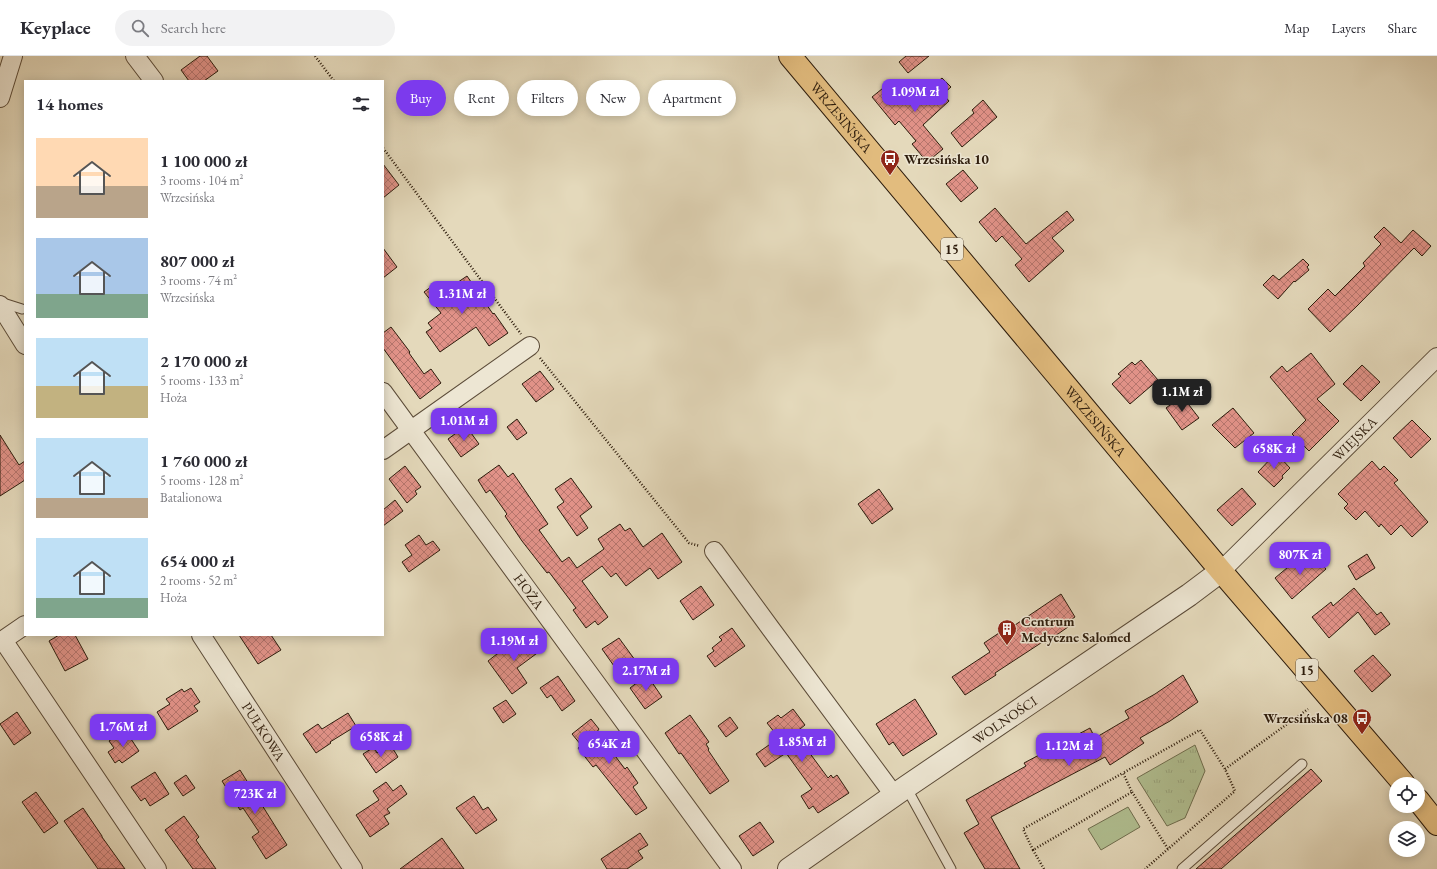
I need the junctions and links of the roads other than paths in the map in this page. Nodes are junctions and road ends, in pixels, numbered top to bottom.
1 (13, 56) edge
2 (135, 56) edge
3 (790, 56) edge
4 (153, 80) edge
5 (0, 98) edge
6 (0, 304) edge
7 (22, 309) dead end
8 (24, 343) edge
9 (530, 346) dead end
10 (1437, 357) edge
11 (384, 393) edge
12 (411, 430) junction
13 (384, 449) edge
14 (714, 551) dead end
15 (1221, 571) junction
16 (24, 626) edge
17 (202, 636) edge
18 (1302, 764) dead end
19 (1398, 777) edge
20 (900, 791) junction
21 (157, 869) edge
22 (353, 869) edge
23 (732, 869) edge
24 (789, 869) edge
25 (951, 869) edge
26 (1182, 869) edge

1 - 5 street
2 - 4 street
3 - 15 main road, WRZESIŃSKA / 15
6 - 7 lane
6 - 8 street
9 - 12 street
10 - 15 street, WIEJSKA
11 - 12 street, HOŻA
12 - 13 street
12 - 23 street, HOŻA
14 - 20 street
15 - 19 main road, WRZESIŃSKA / 15
15 - 20 street, WOLNOŚCI
16 - 21 street
17 - 22 street, PUŁKOWA
18 - 26 lane
20 - 24 street, WOLNOŚCI
20 - 25 lane

